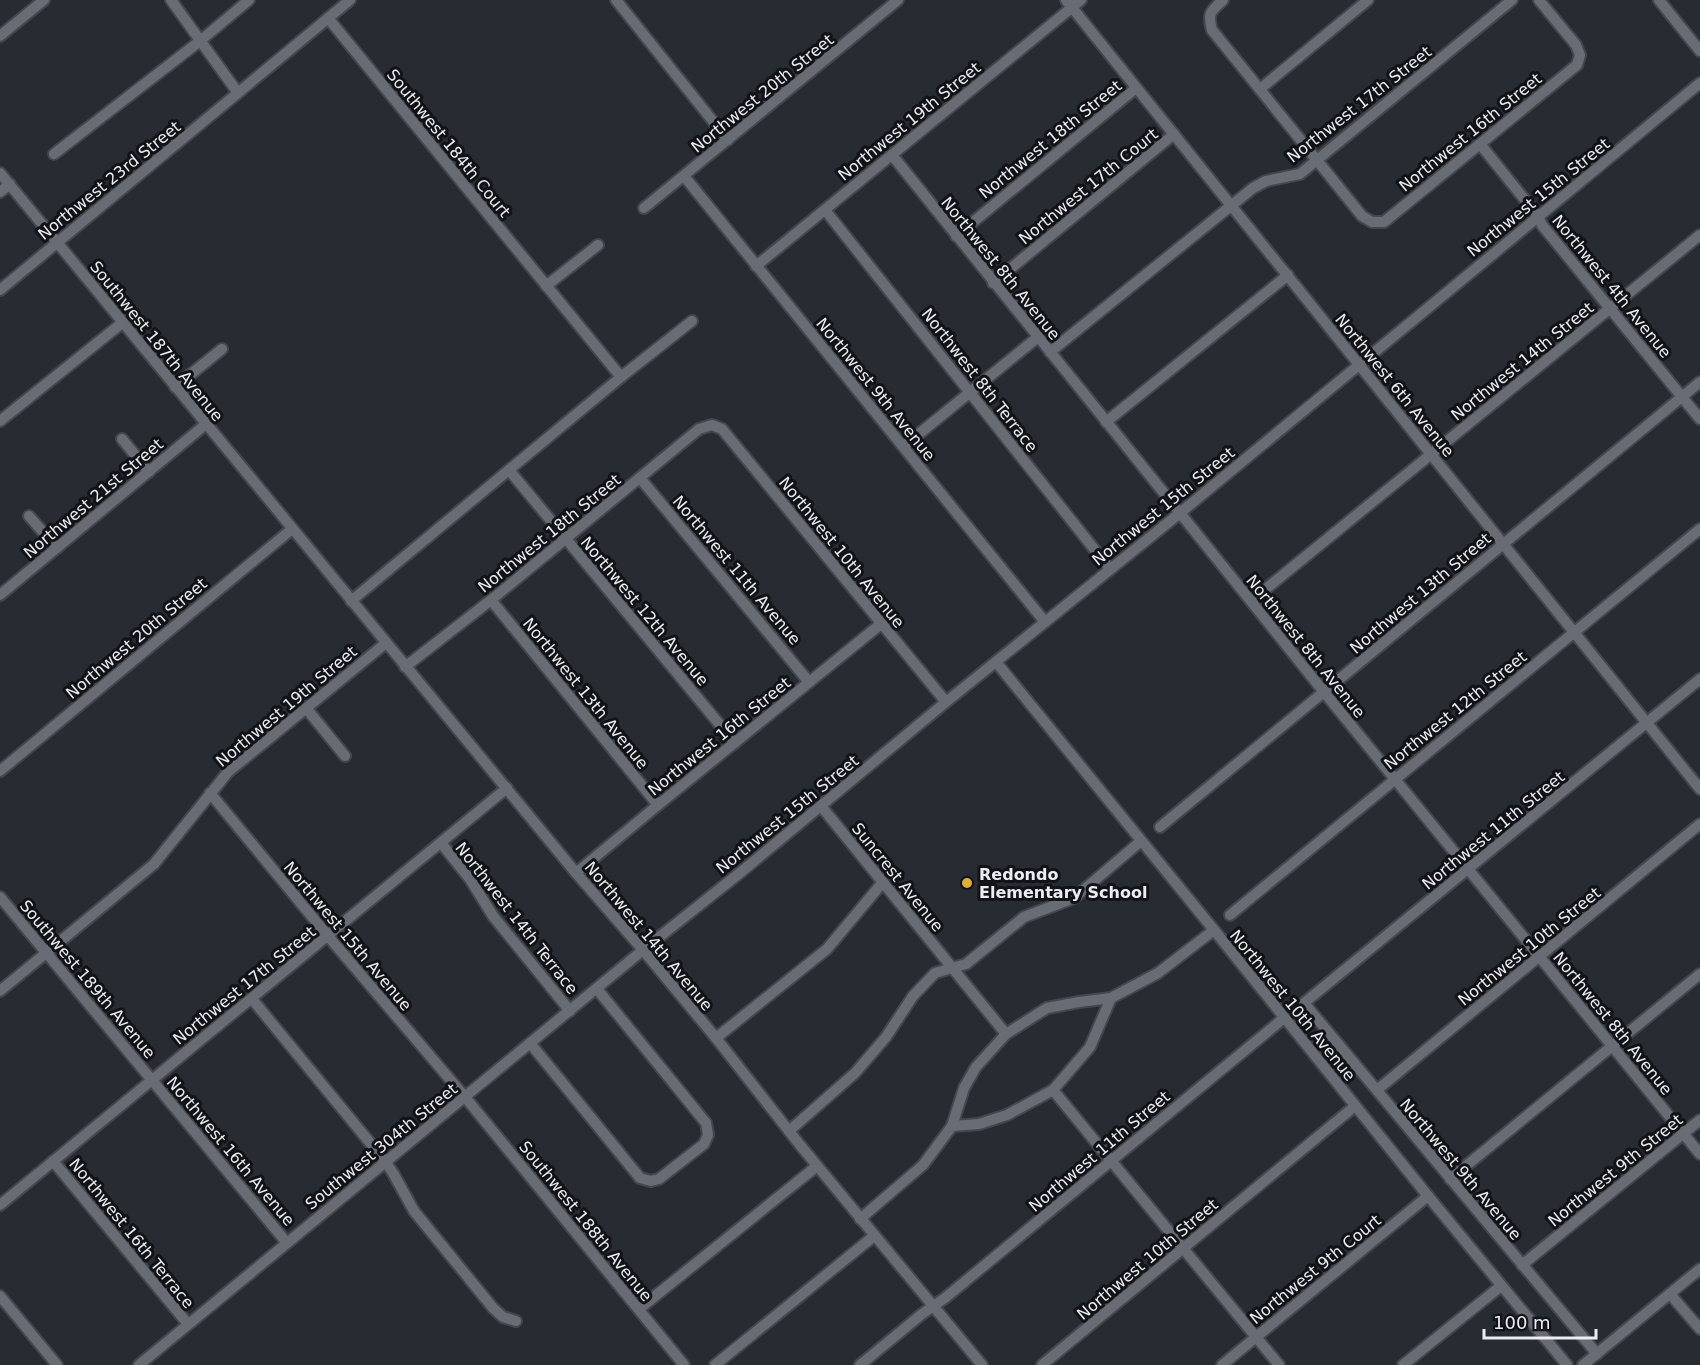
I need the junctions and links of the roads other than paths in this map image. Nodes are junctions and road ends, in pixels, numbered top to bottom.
1 (44, 0) edge
2 (171, 0) edge
3 (249, 0) edge
4 (350, 0) edge
5 (616, 0) edge
6 (898, 0) edge
7 (1223, 0) edge
8 (1368, 0) edge
9 (1512, 0) edge
10 (1539, 0) edge
11 (1659, 0) edge
12 (1073, 2) edge
13 (328, 18) junction
14 (0, 36) edge
15 (200, 41) junction
16 (1700, 51) edge
17 (1700, 83) edge
18 (1136, 88) junction
19 (1260, 89) junction
20 (238, 93) junction
21 (1174, 134) junction
22 (728, 140) junction
23 (1480, 144) junction
24 (54, 154) dead end
25 (892, 155) junction
26 (1317, 159) junction
27 (0, 172) edge
28 (684, 176) junction
29 (10, 184) junction
30 (0, 192) edge
31 (1231, 205) junction
32 (644, 208) dead end
33 (825, 210) junction
34 (1538, 216) junction
35 (1700, 235) edge
36 (956, 236) junction
37 (56, 242) junction
38 (598, 245) dead end
39 (756, 266) junction
40 (1288, 275) junction
41 (993, 283) junction
42 (546, 286) junction
43 (0, 290) edge
44 (1611, 309) junction
45 (692, 321) dead end
46 (122, 323) junction
47 (1038, 337) junction
48 (222, 349) dead end
49 (1050, 352) junction
50 (1359, 364) junction
51 (621, 377) junction
52 (1700, 382) edge
53 (175, 387) junction
54 (971, 392) junction
55 (1682, 397) junction
56 (1700, 419) edge
57 (0, 421) edge
58 (1107, 422) junction
59 (206, 424) junction
60 (712, 424) joint
61 (122, 439) dead end
62 (904, 446) junction
63 (1431, 455) junction
64 (509, 470) junction
65 (149, 472) junction
66 (640, 478) junction
67 (1180, 513) junction
68 (29, 516) dead end
69 (292, 529) junction
70 (1700, 529) edge
71 (566, 538) junction
72 (1503, 544) junction
73 (57, 548) junction
74 (1110, 569) junction
75 (0, 595) edge
76 (491, 600) junction
77 (351, 601) junction
78 (1251, 602) junction
79 (1045, 622) junction
80 (882, 623) junction
81 (1573, 632) junction
82 (386, 643) junction
83 (996, 662) junction
84 (405, 667) junction
85 (1700, 679) edge
86 (809, 682) junction
87 (1324, 692) junction
88 (946, 702) junction
89 (306, 708) junction
90 (1646, 723) junction
91 (735, 743) junction
92 (345, 756) dead end
93 (0, 771) edge
94 (1395, 779) junction
95 (507, 789) junction
96 (1700, 789) edge
97 (210, 793) junction
98 (658, 804) junction
99 (821, 806) junction
100 (1700, 824) edge
101 (1160, 826) dead end
102 (1141, 841) junction
103 (441, 843) junction
104 (1468, 869) junction
105 (576, 873) junction
106 (883, 882) junction
107 (0, 897) edge
108 (1230, 915) dead end
109 (1214, 930) junction
110 (328, 936) junction
111 (643, 950) junction
112 (46, 952) junction
113 (1540, 957) junction
114 (952, 966) junction
115 (1700, 974) edge
116 (597, 989) junction
117 (0, 990) edge
118 (1111, 998) junction
119 (252, 999) junction
120 (1304, 1003) joint
121 (570, 1011) junction
122 (1284, 1018) junction
123 (1006, 1034) junction
124 (716, 1038) junction
125 (530, 1043) junction
126 (1613, 1045) junction
127 (152, 1080) junction
128 (1053, 1090) junction
129 (1377, 1090) junction
130 (465, 1097) junction
131 (1355, 1106) junction
132 (1700, 1120) edge
133 (952, 1126) junction
134 (789, 1131) junction
135 (1683, 1133) junction
136 (1700, 1154) edge
137 (53, 1161) junction
138 (385, 1161) junction
139 (1111, 1161) junction
140 (817, 1166) junction
141 (1450, 1179) junction
142 (1428, 1196) junction
143 (0, 1205) edge
144 (860, 1219) junction
145 (874, 1236) junction
146 (287, 1242) junction
147 (1184, 1248) junction
148 (1522, 1265) junction
149 (1700, 1269) edge
150 (1501, 1286) junction
151 (1670, 1294) junction
152 (0, 1296) edge
153 (933, 1306) junction
154 (639, 1310) junction
155 (516, 1321) dead end
156 (188, 1324) junction
157 (1700, 1329) edge
158 (1256, 1337) junction
159 (1597, 1354) junction
160 (57, 1365) edge
161 (139, 1365) edge
162 (684, 1365) edge
163 (715, 1365) edge
164 (860, 1365) edge
165 (982, 1365) edge
166 (1042, 1365) edge
167 (1222, 1365) edge
168 (1279, 1365) edge
169 (1403, 1365) edge
170 (1567, 1365) edge
171 (1583, 1365) edge

1 - 14 street
2 - 15 street
3 - 15 street
4 - 13 street, Northwest 23rd Street
5 - 22 street
6 - 22 street, Northwest 20th Street
7 - 19 street
8 - 19 street
9 - 26 street, Northwest 17th Street
10 - 23 street, Northwest 16th Street
11 - 16 street
12 - 18 street, Northwest 6th Avenue
12 - 25 street, Northwest 19th Street
13 - 20 street, Northwest 23rd Street
13 - 42 street, Southwest 184th Court
15 - 20 street
15 - 24 street
17 - 34 street, Northwest 15th Street
18 - 21 street, Northwest 6th Avenue
18 - 36 street, Northwest 18th Street
19 - 26 street
20 - 37 street, Northwest 23rd Street
21 - 31 street, Northwest 6th Avenue
21 - 41 street, Northwest 17th Court
22 - 28 street, Northwest 20th Street
23 - 26 street, Northwest 16th Street
23 - 34 street, Northwest 4th Avenue
25 - 33 street, Northwest 19th Street
25 - 36 street, Northwest 8th Avenue
26 - 31 street, Northwest 17th Street
27 - 29 street, Southwest 187th Avenue
28 - 32 street, Northwest 20th Street
28 - 39 street, Northwest 9th Avenue
29 - 30 street
29 - 37 street, Southwest 187th Avenue
31 - 40 street, Northwest 6th Avenue
31 - 49 street, Northwest 17th Street
33 - 39 street, Northwest 19th Street
33 - 54 street, Northwest 8th Terrace
34 - 44 street, Northwest 4th Avenue
34 - 50 street, Northwest 15th Street
35 - 44 street, Northwest 14th Street
36 - 41 street, Northwest 8th Avenue
37 - 43 street, Northwest 23rd Street
37 - 46 street, Southwest 187th Avenue
38 - 42 street
39 - 62 street, Northwest 9th Avenue
40 - 50 street, Northwest 6th Avenue
40 - 58 street
41 - 47 street, Northwest 8th Avenue
42 - 51 street, Southwest 184th Court
44 - 55 street, Northwest 4th Avenue
44 - 63 street, Northwest 14th Street
45 - 51 street
46 - 53 street, Southwest 187th Avenue
46 - 57 street
47 - 49 street, Northwest 8th Avenue
47 - 54 street
48 - 53 street
49 - 58 street, Northwest 8th Avenue
50 - 63 street, Northwest 6th Avenue
50 - 67 street, Northwest 15th Street
51 - 64 street
52 - 55 street, Northwest 13th Street
53 - 59 street, Southwest 187th Avenue
54 - 62 street
54 - 74 street, Northwest 8th Terrace
55 - 56 street, Northwest 4th Avenue
55 - 72 street, Northwest 13th Street
58 - 67 street, Northwest 8th Avenue
59 - 65 street, Northwest 21st Street
59 - 69 street, Southwest 187th Avenue
60 - 66 street, Northwest 18th Street
60 - 80 street, Northwest 10th Avenue
61 - 65 street
62 - 79 street, Northwest 9th Avenue
63 - 72 street, Northwest 6th Avenue
63 - 78 street, Northwest 14th Street
64 - 71 street, Northwest 12th Avenue
64 - 77 street
65 - 73 street, Northwest 21st Street
66 - 71 street, Northwest 18th Street
66 - 86 street, Northwest 11th Avenue
67 - 74 street, Northwest 15th Street
67 - 78 street, Northwest 8th Avenue
68 - 73 street
69 - 77 street, Northwest 14th Avenue
69 - 93 street, Northwest 20th Street
70 - 81 street, Northwest 12th Street
71 - 76 street, Northwest 18th Street
71 - 91 street, Northwest 12th Avenue
72 - 81 street, Northwest 6th Avenue
72 - 87 street, Northwest 13th Street
73 - 75 street, Northwest 21st Street
74 - 79 street, Northwest 15th Street
76 - 84 street, Northwest 18th Street
76 - 98 street, Northwest 13th Avenue
77 - 82 street, Northwest 14th Avenue
78 - 87 street, Northwest 8th Avenue
79 - 83 street, Northwest 15th Street
80 - 86 street, Northwest 16th Street
80 - 88 street, Northwest 10th Avenue
81 - 90 street, Northwest 6th Avenue
81 - 94 street, Northwest 12th Street
82 - 84 street, Northwest 14th Avenue
82 - 89 street, Northwest 19th Street
83 - 88 street, Northwest 15th Street
83 - 102 street, Northwest 10th Avenue
84 - 95 street, Northwest 14th Avenue
85 - 90 street, Northwest 11th Street
86 - 91 street, Northwest 16th Street
87 - 94 street, Northwest 8th Avenue
87 - 101 street, Northwest 13th Street
88 - 99 street, Northwest 15th Street
89 - 92 street
89 - 97 street, Northwest 19th Street
90 - 96 street, Northwest 6th Avenue
90 - 104 street, Northwest 11th Street
91 - 98 street, Northwest 16th Street
94 - 104 street, Northwest 8th Avenue
94 - 108 street, Northwest 12th Street
95 - 103 street, Northwest 17th Street
95 - 105 street, Northwest 14th Avenue
97 - 110 street, Northwest 15th Avenue
97 - 112 street, Northwest 19th Street
98 - 105 street, Northwest 16th Street
99 - 106 street, Suncrest Avenue
99 - 111 street, Northwest 15th Street
100 - 113 street, Northwest 10th Street
102 - 109 street, Northwest 10th Avenue
102 - 114 street
103 - 110 street, Northwest 17th Street
103 - 121 street, Northwest 14th Terrace
104 - 113 street, Northwest 8th Avenue
104 - 120 street, Northwest 11th Street
105 - 111 street, Northwest 14th Avenue
106 - 114 street, Suncrest Avenue
106 - 124 street
107 - 112 street, Southwest 189th Avenue
109 - 118 street
109 - 122 street, Northwest 10th Avenue
110 - 119 street, Northwest 17th Street
110 - 130 street, Northwest 15th Avenue
111 - 116 street, Southwest 304th Street
111 - 124 street, Northwest 14th Avenue
112 - 117 street, Northwest 19th Street
112 - 127 street, Southwest 189th Avenue
113 - 126 street, Northwest 8th Avenue
113 - 129 street, Northwest 10th Street
114 - 123 street
114 - 134 street
115 - 126 street
116 - 121 street, Southwest 304th Street
116 - 125 street
118 - 123 street
118 - 128 street
119 - 127 street, Northwest 17th Street
119 - 138 street
120 - 129 street, Northwest 9th Avenue
121 - 125 street, Southwest 304th Street
122 - 131 street, Northwest 10th Avenue
122 - 139 street, Northwest 11th Street
123 - 133 street
124 - 134 street, Northwest 14th Avenue
125 - 130 street, Southwest 304th Street
126 - 135 street, Northwest 8th Avenue
126 - 141 street
127 - 137 street, Northwest 17th Street
127 - 146 street, Northwest 16th Avenue
128 - 133 street
128 - 139 street
129 - 141 street, Northwest 9th Avenue
130 - 138 street, Southwest 304th Street
130 - 154 street, Southwest 188th Avenue
131 - 142 street, Northwest 10th Avenue
131 - 147 street, Northwest 10th Street
132 - 135 street, Northwest 9th Street
133 - 144 street
134 - 140 street, Northwest 14th Avenue
135 - 136 street, Northwest 8th Avenue
135 - 148 street, Northwest 9th Street
137 - 143 street, Northwest 17th Street
137 - 156 street, Northwest 16th Terrace
138 - 146 street, Southwest 304th Street
138 - 155 street
139 - 147 street
139 - 153 street, Northwest 11th Street
140 - 144 street, Northwest 14th Avenue
140 - 154 street
141 - 148 street, Northwest 9th Avenue
142 - 150 street, Northwest 10th Avenue
142 - 158 street, Northwest 9th Court
144 - 145 street, Northwest 14th Avenue
145 - 153 street, Northwest 14th Avenue
145 - 163 street
146 - 156 street, Southwest 304th Street
147 - 158 street
147 - 166 street, Northwest 10th Street
148 - 159 street, Northwest 9th Avenue
149 - 151 street
150 - 169 street
150 - 170 street, Northwest 10th Avenue
151 - 157 street
151 - 159 street
152 - 160 street
153 - 164 street, Northwest 11th Street
153 - 165 street, Northwest 14th Avenue
154 - 162 street, Southwest 188th Avenue
156 - 161 street, Southwest 304th Street
158 - 167 street, Northwest 9th Court
158 - 168 street
159 - 171 street

